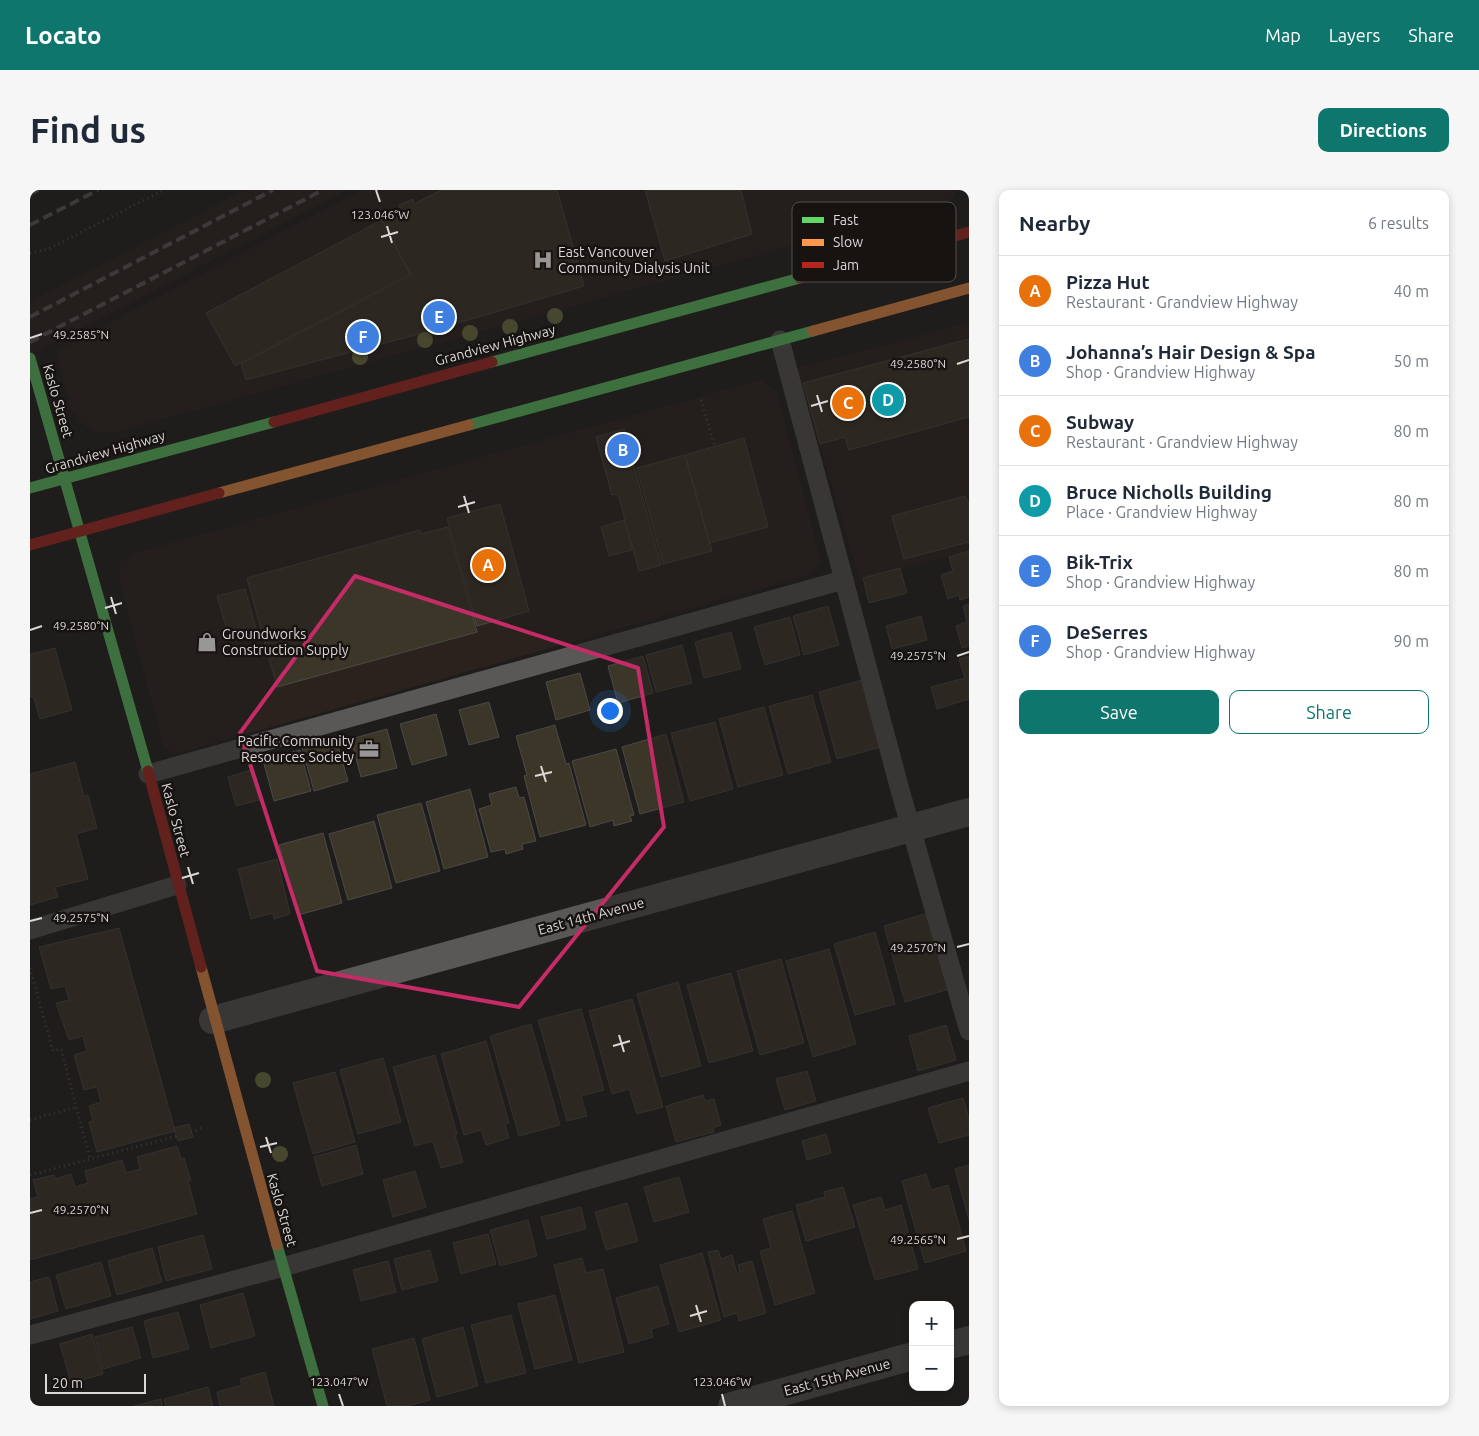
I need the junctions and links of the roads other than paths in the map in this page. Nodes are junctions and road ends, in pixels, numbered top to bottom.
1 (969, 232) edge
2 (956, 236) edge
3 (792, 280) edge
4 (969, 288) edge
5 (780, 340) junction
6 (30, 358) edge
7 (65, 479) junction
8 (30, 488) edge
9 (80, 531) junction
10 (30, 545) edge
11 (843, 580) junction
12 (148, 774) junction
13 (969, 812) edge
14 (910, 828) junction
15 (177, 884) junction
16 (30, 930) edge
17 (213, 1020) junction
18 (969, 1031) edge
19 (969, 1071) edge
20 (283, 1267) junction
21 (30, 1335) edge
22 (969, 1340) edge
23 (954, 1345) edge
24 (909, 1357) edge
25 (323, 1406) edge
26 (732, 1406) edge

1 - 2 main road, Grandview Highway
3 - 7 main road, Grandview Highway
4 - 5 main road
5 - 9 main road
5 - 11 lane
6 - 7 main road, Kaslo Street
7 - 8 main road, Grandview Highway
7 - 9 main road, Kaslo Street
9 - 10 main road
9 - 12 main road, Kaslo Street
11 - 12 lane
11 - 14 lane
12 - 15 main road, Kaslo Street
13 - 14 street, East 14th Avenue
14 - 17 street, East 14th Avenue
14 - 18 lane
15 - 16 lane
15 - 17 main road, Kaslo Street
17 - 20 main road, Kaslo Street
19 - 20 lane
20 - 21 lane
20 - 25 main road, Kaslo Street
22 - 23 street
24 - 26 street, East 15th Avenue

